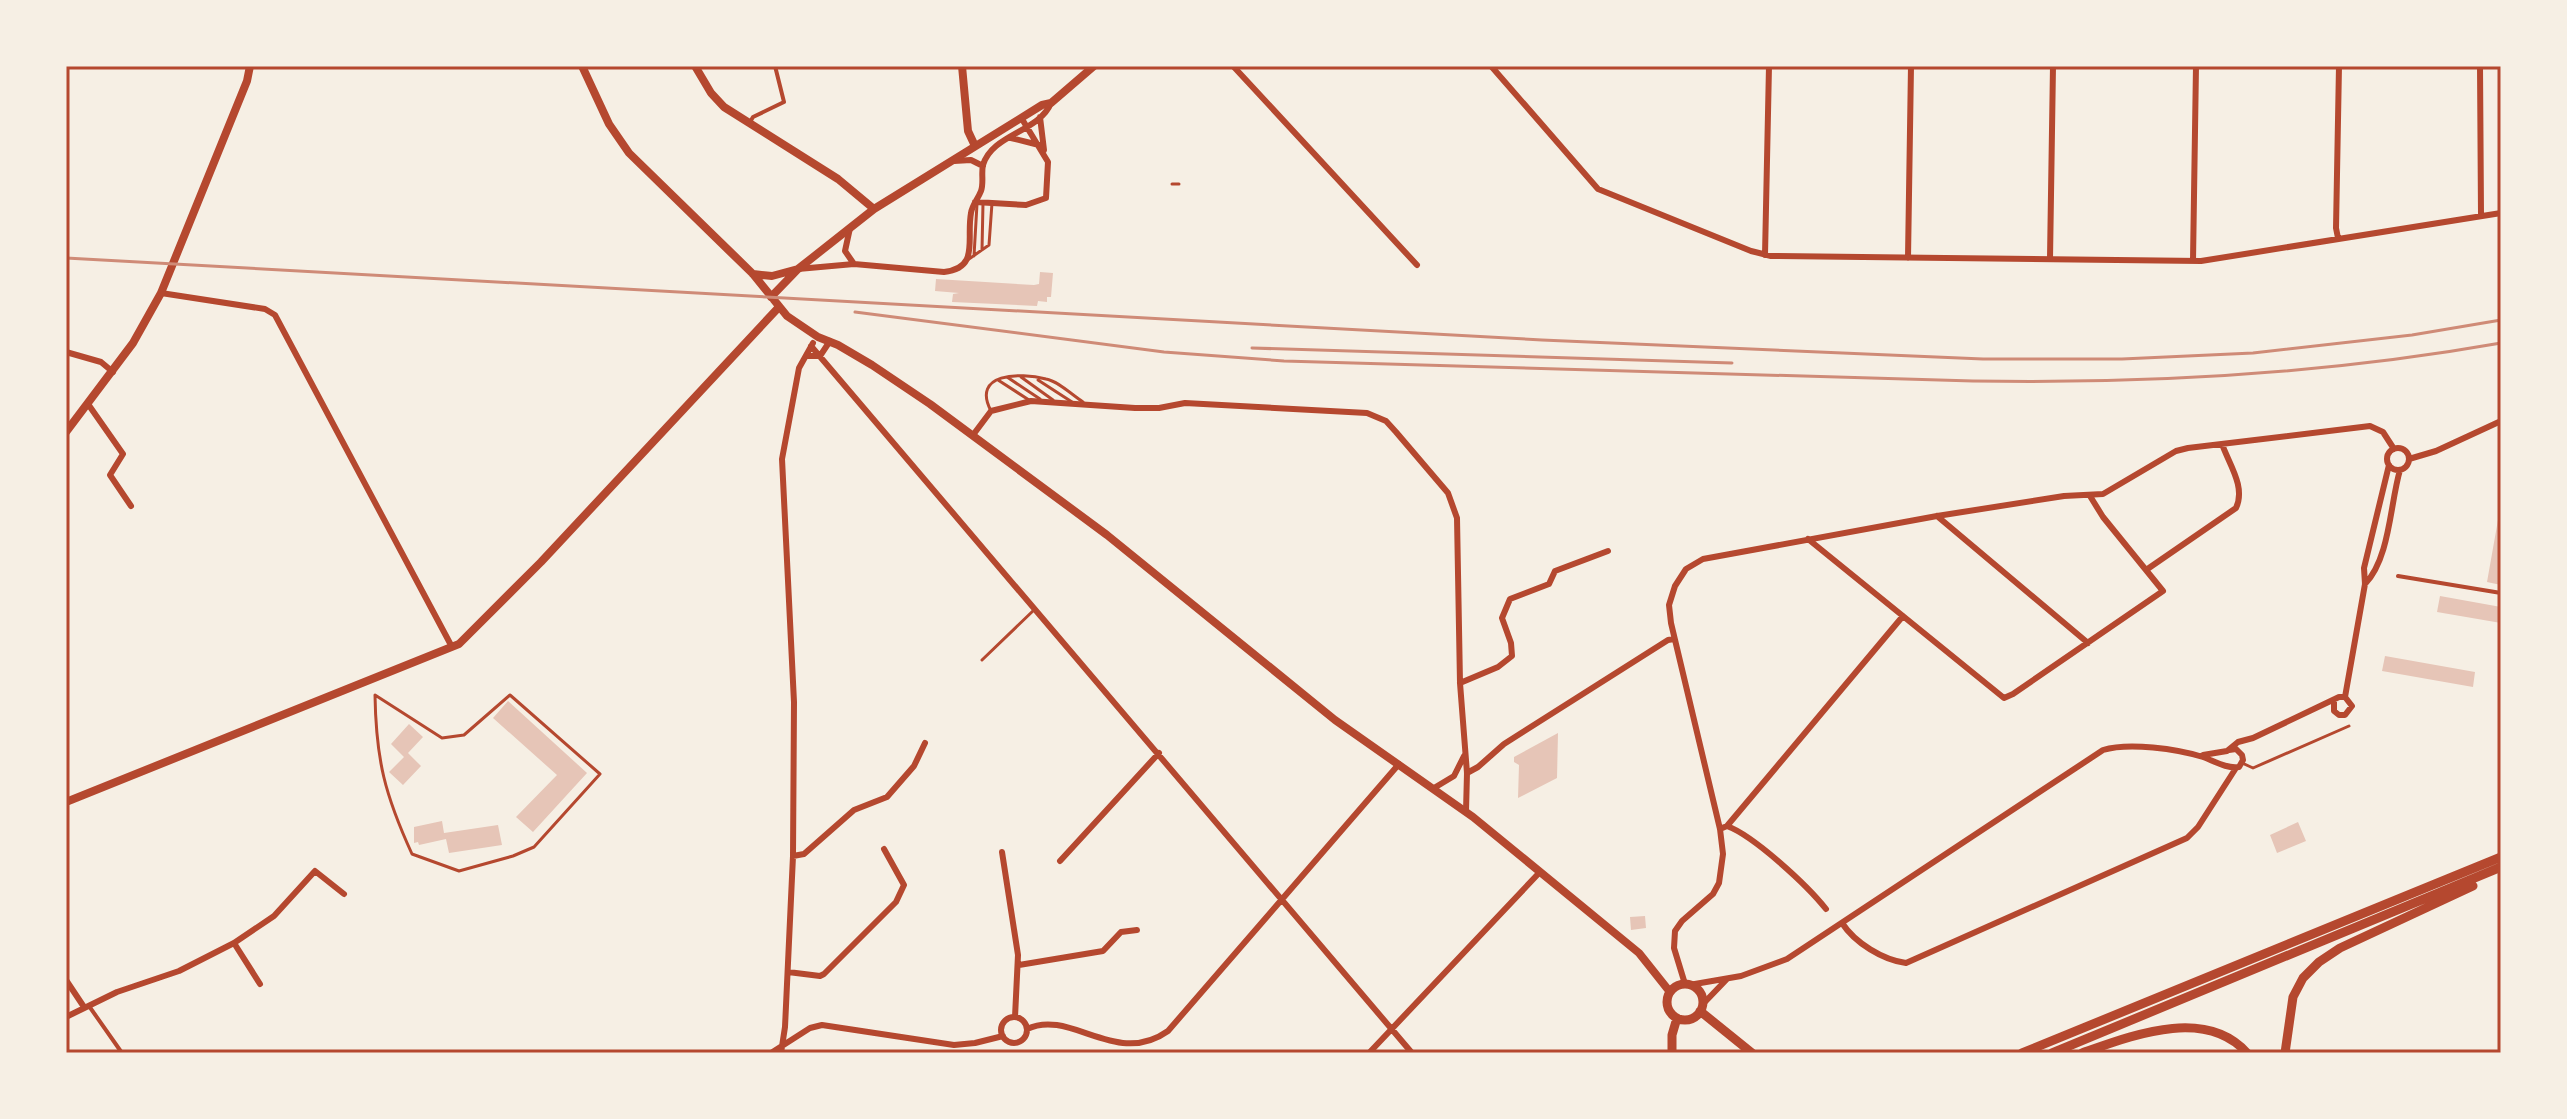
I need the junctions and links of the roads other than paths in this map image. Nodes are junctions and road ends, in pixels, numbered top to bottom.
1 (250, 66) edge
2 (582, 66) edge
3 (695, 66) edge
4 (775, 66) edge
5 (962, 66) edge
6 (1094, 66) edge
7 (1233, 66) edge
8 (1491, 66) edge
9 (1769, 66) edge
10 (1911, 66) edge
11 (2053, 66) edge
12 (2196, 66) edge
13 (2339, 66) edge
14 (2480, 66) edge
15 (1051, 103) junction
16 (1040, 117) junction
17 (1024, 122) junction
18 (748, 124) junction
19 (1011, 138) junction
20 (985, 140) junction
21 (1039, 145) junction
22 (975, 146) junction
23 (990, 151) junction
24 (1045, 154) junction
25 (954, 161) junction
26 (983, 166) junction
27 (1172, 184) dead end
28 (1179, 184) dead end
29 (978, 202) junction
30 (992, 203) junction
31 (874, 209) junction
32 (2501, 213) edge
33 (2481, 215) junction
34 (850, 228) junction
35 (2338, 238) junction
36 (982, 250) junction
37 (1765, 255) junction
38 (971, 258) junction
39 (1908, 258) junction
40 (2050, 259) junction
41 (2193, 261) junction
42 (854, 264) junction
43 (1417, 265) dead end
44 (798, 269) junction
45 (753, 274) junction
46 (161, 293) junction
47 (771, 297) junction
48 (779, 307) junction
49 (818, 337) junction
50 (830, 341) junction
51 (811, 346) junction
52 (66, 352) edge
53 (806, 356) junction
54 (820, 356) junction
55 (113, 372) junction
56 (1007, 377) junction
57 (1021, 377) junction
58 (1035, 378) junction
59 (998, 380) junction
60 (1031, 401) junction
61 (1044, 402) junction
62 (1057, 403) junction
63 (1073, 403) junction
64 (88, 404) junction
65 (1086, 404) junction
66 (991, 411) junction
67 (2501, 421) edge
68 (66, 432) edge
69 (973, 435) junction
70 (2222, 444) junction
71 (2394, 449) junction
72 (2409, 459) junction
73 (2389, 465) junction
74 (2400, 470) junction
75 (2090, 496) junction
76 (131, 506) dead end
77 (1937, 516) junction
78 (1808, 539) junction
79 (1608, 551) dead end
80 (2146, 570) junction
81 (2398, 576) dead end
82 (2365, 584) junction
83 (2501, 593) edge
84 (1035, 609) junction
85 (1903, 616) junction
86 (1674, 639) junction
87 (2088, 643) junction
88 (452, 647) junction
89 (982, 660) dead end
90 (1460, 683) junction
91 (375, 695) joint
92 (2345, 697) junction
93 (2334, 700) junction
94 (2312, 711) junction
95 (2334, 711) junction
96 (2349, 726) dead end
97 (2253, 738) junction
98 (925, 743) dead end
99 (2228, 750) junction
100 (1159, 753) junction
101 (2242, 755) junction
102 (1464, 756) junction
103 (2199, 756) junction
104 (1399, 764) junction
105 (2227, 766) junction
106 (2239, 766) junction
107 (1467, 773) junction
108 (1434, 788) junction
109 (66, 802) edge
110 (1466, 811) junction
111 (1723, 828) junction
112 (884, 849) dead end
113 (1002, 852) dead end
114 (793, 856) junction
115 (2501, 857) edge
116 (1060, 861) dead end
117 (2501, 867) edge
118 (1539, 873) junction
119 (2501, 873) edge
120 (344, 894) dead end
121 (1283, 899) junction
122 (1826, 909) dead end
123 (1842, 923) junction
124 (1137, 930) dead end
125 (234, 943) junction
126 (1019, 965) junction
127 (788, 972) junction
128 (1727, 979) junction
129 (66, 980) edge
130 (260, 984) dead end
131 (1687, 985) junction
132 (1670, 992) junction
133 (86, 1006) junction
134 (1701, 1008) junction
135 (66, 1017) edge
136 (1015, 1017) junction
137 (1677, 1018) junction
138 (1391, 1028) junction
139 (1027, 1029) junction
140 (1003, 1036) junction
141 (1017, 1042) junction
142 (781, 1051) edge
143 (122, 1053) edge
144 (771, 1053) edge
145 (1016, 1053) edge
146 (1369, 1053) edge
147 (1412, 1053) edge
148 (1672, 1053) edge
149 (1752, 1053) edge
150 (2022, 1053) edge
151 (2052, 1053) edge
152 (2082, 1053) edge
153 (2247, 1053) edge
154 (2285, 1053) edge

1 - 46 main road
2 - 45 main road
3 - 18 main road
4 - 18 street
5 - 22 main road
6 - 15 main road
7 - 43 street
8 - 37 street
9 - 37 street
10 - 39 street
11 - 40 street
12 - 41 street
13 - 35 street
14 - 33 street
15 - 16 street
15 - 17 main road
16 - 17 street
16 - 24 street
17 - 19 street
17 - 20 main road
17 - 21 street
18 - 31 main road
19 - 21 street
19 - 23 street
20 - 22 main road
20 - 23 street
21 - 24 street
22 - 25 main road
23 - 26 street
24 - 30 street
25 - 26 street
25 - 31 main road
26 - 29 street
27 - 28 lane
29 - 30 street
29 - 36 lane
29 - 38 street
30 - 36 lane
31 - 34 main road
32 - 33 street
33 - 35 street
34 - 42 street
34 - 44 main road
35 - 41 street
36 - 38 lane
37 - 39 street
38 - 42 street
39 - 40 street
40 - 41 street
42 - 44 street
44 - 45 main road
44 - 47 main road
45 - 47 main road
46 - 55 main road
46 - 88 street
47 - 48 main road
48 - 49 main road
48 - 88 main road
49 - 50 main road
49 - 51 street
50 - 54 street
50 - 69 main road
51 - 53 street
51 - 54 street
52 - 55 street
53 - 54 street
53 - 114 street
54 - 84 street
55 - 64 main road
56 - 57 lane
56 - 59 lane
56 - 61 lane
57 - 58 lane
57 - 62 lane
58 - 63 lane
58 - 65 lane
59 - 60 lane
59 - 66 lane
60 - 61 street
60 - 66 street
61 - 62 street
62 - 63 street
63 - 65 street
64 - 68 main road
64 - 76 street
65 - 90 street
66 - 69 street
67 - 72 street
69 - 104 main road
70 - 71 street
70 - 75 street
70 - 80 street
71 - 72 street
71 - 73 street
72 - 74 street
73 - 74 street
73 - 82 street
74 - 82 street
75 - 77 street
75 - 80 street
77 - 78 street
77 - 87 street
78 - 85 street
78 - 86 street
79 - 90 street
80 - 87 street
81 - 83 street
82 - 92 street
84 - 89 lane
84 - 100 street
85 - 87 street
85 - 111 street
86 - 107 street
86 - 111 street
88 - 109 main road
90 - 102 street
91 - 91 lane
92 - 93 street
92 - 95 street
93 - 94 street
93 - 95 street
94 - 95 street
94 - 97 street
96 - 106 lane
97 - 99 street
97 - 101 street
98 - 114 street
99 - 101 street
99 - 103 street
99 - 105 street
100 - 116 street
100 - 121 street
101 - 106 street
102 - 107 street
102 - 108 street
103 - 105 street
103 - 123 street
104 - 108 main road
104 - 121 street
105 - 106 street
106 - 123 street
107 - 110 street
108 - 110 main road
110 - 118 main road
111 - 122 street
111 - 131 street
112 - 127 street
113 - 126 street
114 - 127 street
115 - 150 main road
117 - 151 main road
118 - 132 main road
118 - 138 street
119 - 154 main road
120 - 125 street
121 - 138 street
121 - 139 street
123 - 128 street
124 - 126 street
125 - 130 street
125 - 133 street
126 - 136 street
127 - 142 street
128 - 131 street
128 - 134 street
129 - 133 street
131 - 132 main road
131 - 134 main road
132 - 137 main road
133 - 135 street
133 - 143 street
134 - 137 main road
134 - 149 main road
136 - 139 street
136 - 140 street
137 - 148 main road
138 - 146 street
138 - 147 street
139 - 141 street
140 - 141 street
140 - 142 street
141 - 145 street
142 - 144 street
152 - 153 main road

